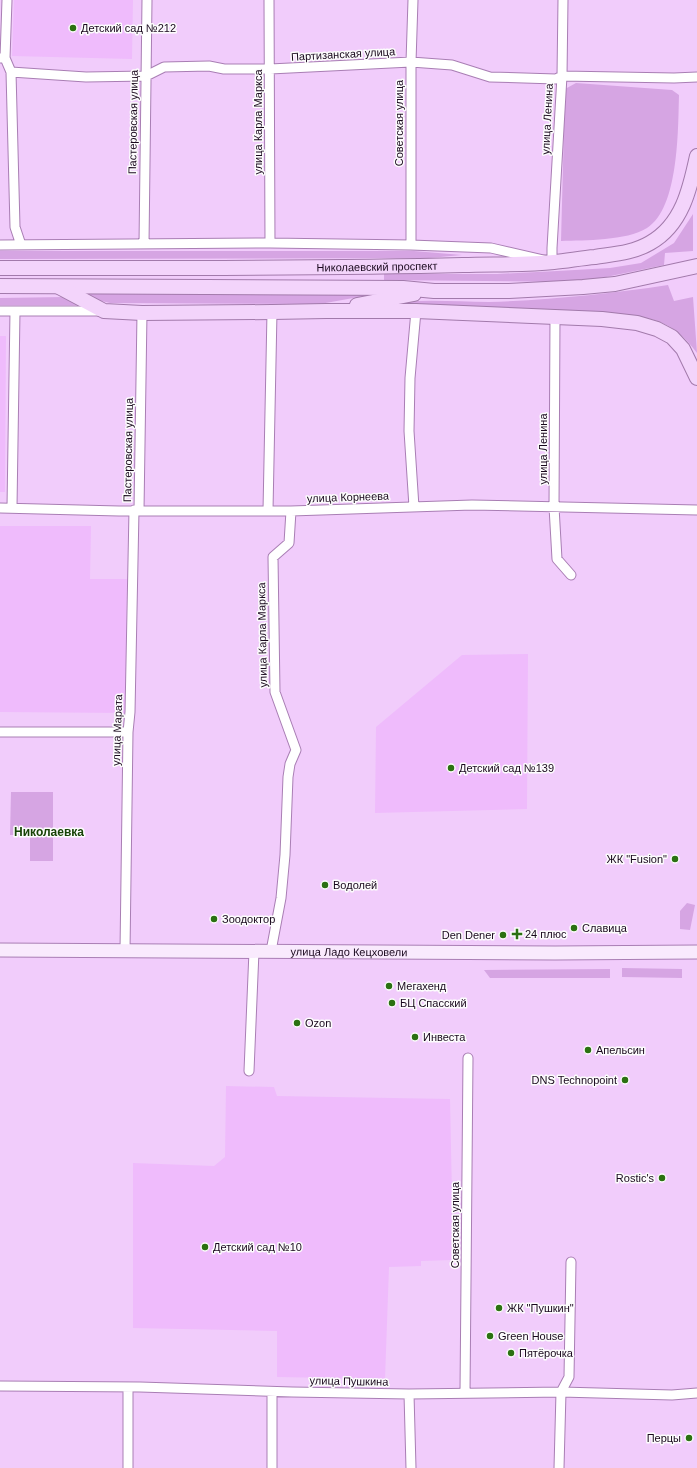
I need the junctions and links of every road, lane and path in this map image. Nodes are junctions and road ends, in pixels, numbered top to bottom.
1 (7, 0) edge
2 (147, 0) edge
3 (269, 0) edge
4 (413, 0) edge
5 (563, 0) edge
6 (2, 58) edge
7 (411, 62) junction
8 (270, 69) junction
9 (12, 72) junction
10 (146, 76) junction
11 (562, 76) junction
12 (697, 77) edge
13 (697, 156) edge
14 (144, 244) junction
15 (270, 244) junction
16 (0, 245) edge
17 (21, 245) junction
18 (411, 245) junction
19 (552, 262) junction
20 (697, 266) edge
21 (0, 268) edge
22 (57, 285) junction
23 (0, 286) edge
24 (434, 290) junction
25 (326, 310) junction
26 (0, 311) edge
27 (15, 311) junction
28 (104, 311) junction
29 (416, 311) junction
30 (142, 312) junction
31 (272, 312) junction
32 (555, 317) junction
33 (697, 378) edge
34 (12, 507) junction
35 (414, 507) junction
36 (554, 507) junction
37 (0, 508) edge
38 (137, 510) junction
39 (268, 510) junction
40 (697, 510) edge
41 (291, 511) junction
42 (571, 575) dead end
43 (0, 732) edge
44 (128, 732) junction
45 (0, 950) edge
46 (125, 951) junction
47 (254, 951) junction
48 (271, 952) junction
49 (697, 952) edge
50 (468, 1058) dead end
51 (249, 1071) dead end
52 (571, 1262) dead end
53 (0, 1386) edge
54 (128, 1387) junction
55 (272, 1392) junction
56 (561, 1392) junction
57 (465, 1393) junction
58 (697, 1393) edge
59 (409, 1394) junction
60 (128, 1468) edge
61 (272, 1468) edge
62 (410, 1468) edge
63 (559, 1468) edge

1 - 6 street
2 - 10 street, Пастеровская улица
3 - 8 street, улица Карла Маркса
4 - 7 street, Советская улица
5 - 11 street, улица Ленина
6 - 9 street
7 - 8 street, Партизанская улица
7 - 11 street, Партизанская улица
7 - 18 street, Советская улица
8 - 10 street, Партизанская улица
8 - 15 street, улица Карла Маркса
9 - 10 street, Партизанская улица
9 - 17 street
10 - 14 street, Пастеровская улица
11 - 12 street, Партизанская улица
11 - 19 street, улица Ленина
13 - 19 main road, Николаевский проспект
14 - 15 street
14 - 17 street
15 - 18 street
16 - 17 street
18 - 19 street
19 - 21 main road, Николаевский проспект
20 - 24 main road, Николаевский проспект
22 - 23 main road, Николаевский проспект
22 - 24 main road, Николаевский проспект
22 - 28 main road
24 - 25 main road
25 - 29 main road
25 - 31 main road
26 - 27 street
27 - 28 street
27 - 34 street
28 - 30 main road
29 - 32 main road
29 - 35 street
30 - 31 main road
30 - 38 street, Пастеровская улица
31 - 39 street
32 - 33 main road
32 - 36 street, улица Ленина
34 - 37 street, улица Корнеева
34 - 38 street, улица Корнеева
35 - 36 street, улица Корнеева
35 - 41 street, улица Корнеева
36 - 40 street, улица Корнеева
36 - 42 street, улица Ленина
38 - 39 street, улица Корнеева
38 - 44 street, улица Марата
39 - 41 street, улица Корнеева
41 - 48 street, улица Карла Маркса
43 - 44 street
44 - 46 street, улица Марата
45 - 46 main road, улица Ладо Кецховели
46 - 47 main road, улица Ладо Кецховели
47 - 48 main road, улица Ладо Кецховели
47 - 51 street
48 - 49 main road, улица Ладо Кецховели
50 - 57 street, Советская улица
52 - 56 street
53 - 54 street, улица Пушкина
54 - 55 street, улица Пушкина
54 - 60 street
55 - 59 street, улица Пушкина
55 - 61 street
56 - 57 street, улица Пушкина
56 - 58 street, улица Пушкина
56 - 63 street
57 - 59 street, улица Пушкина
59 - 62 street

